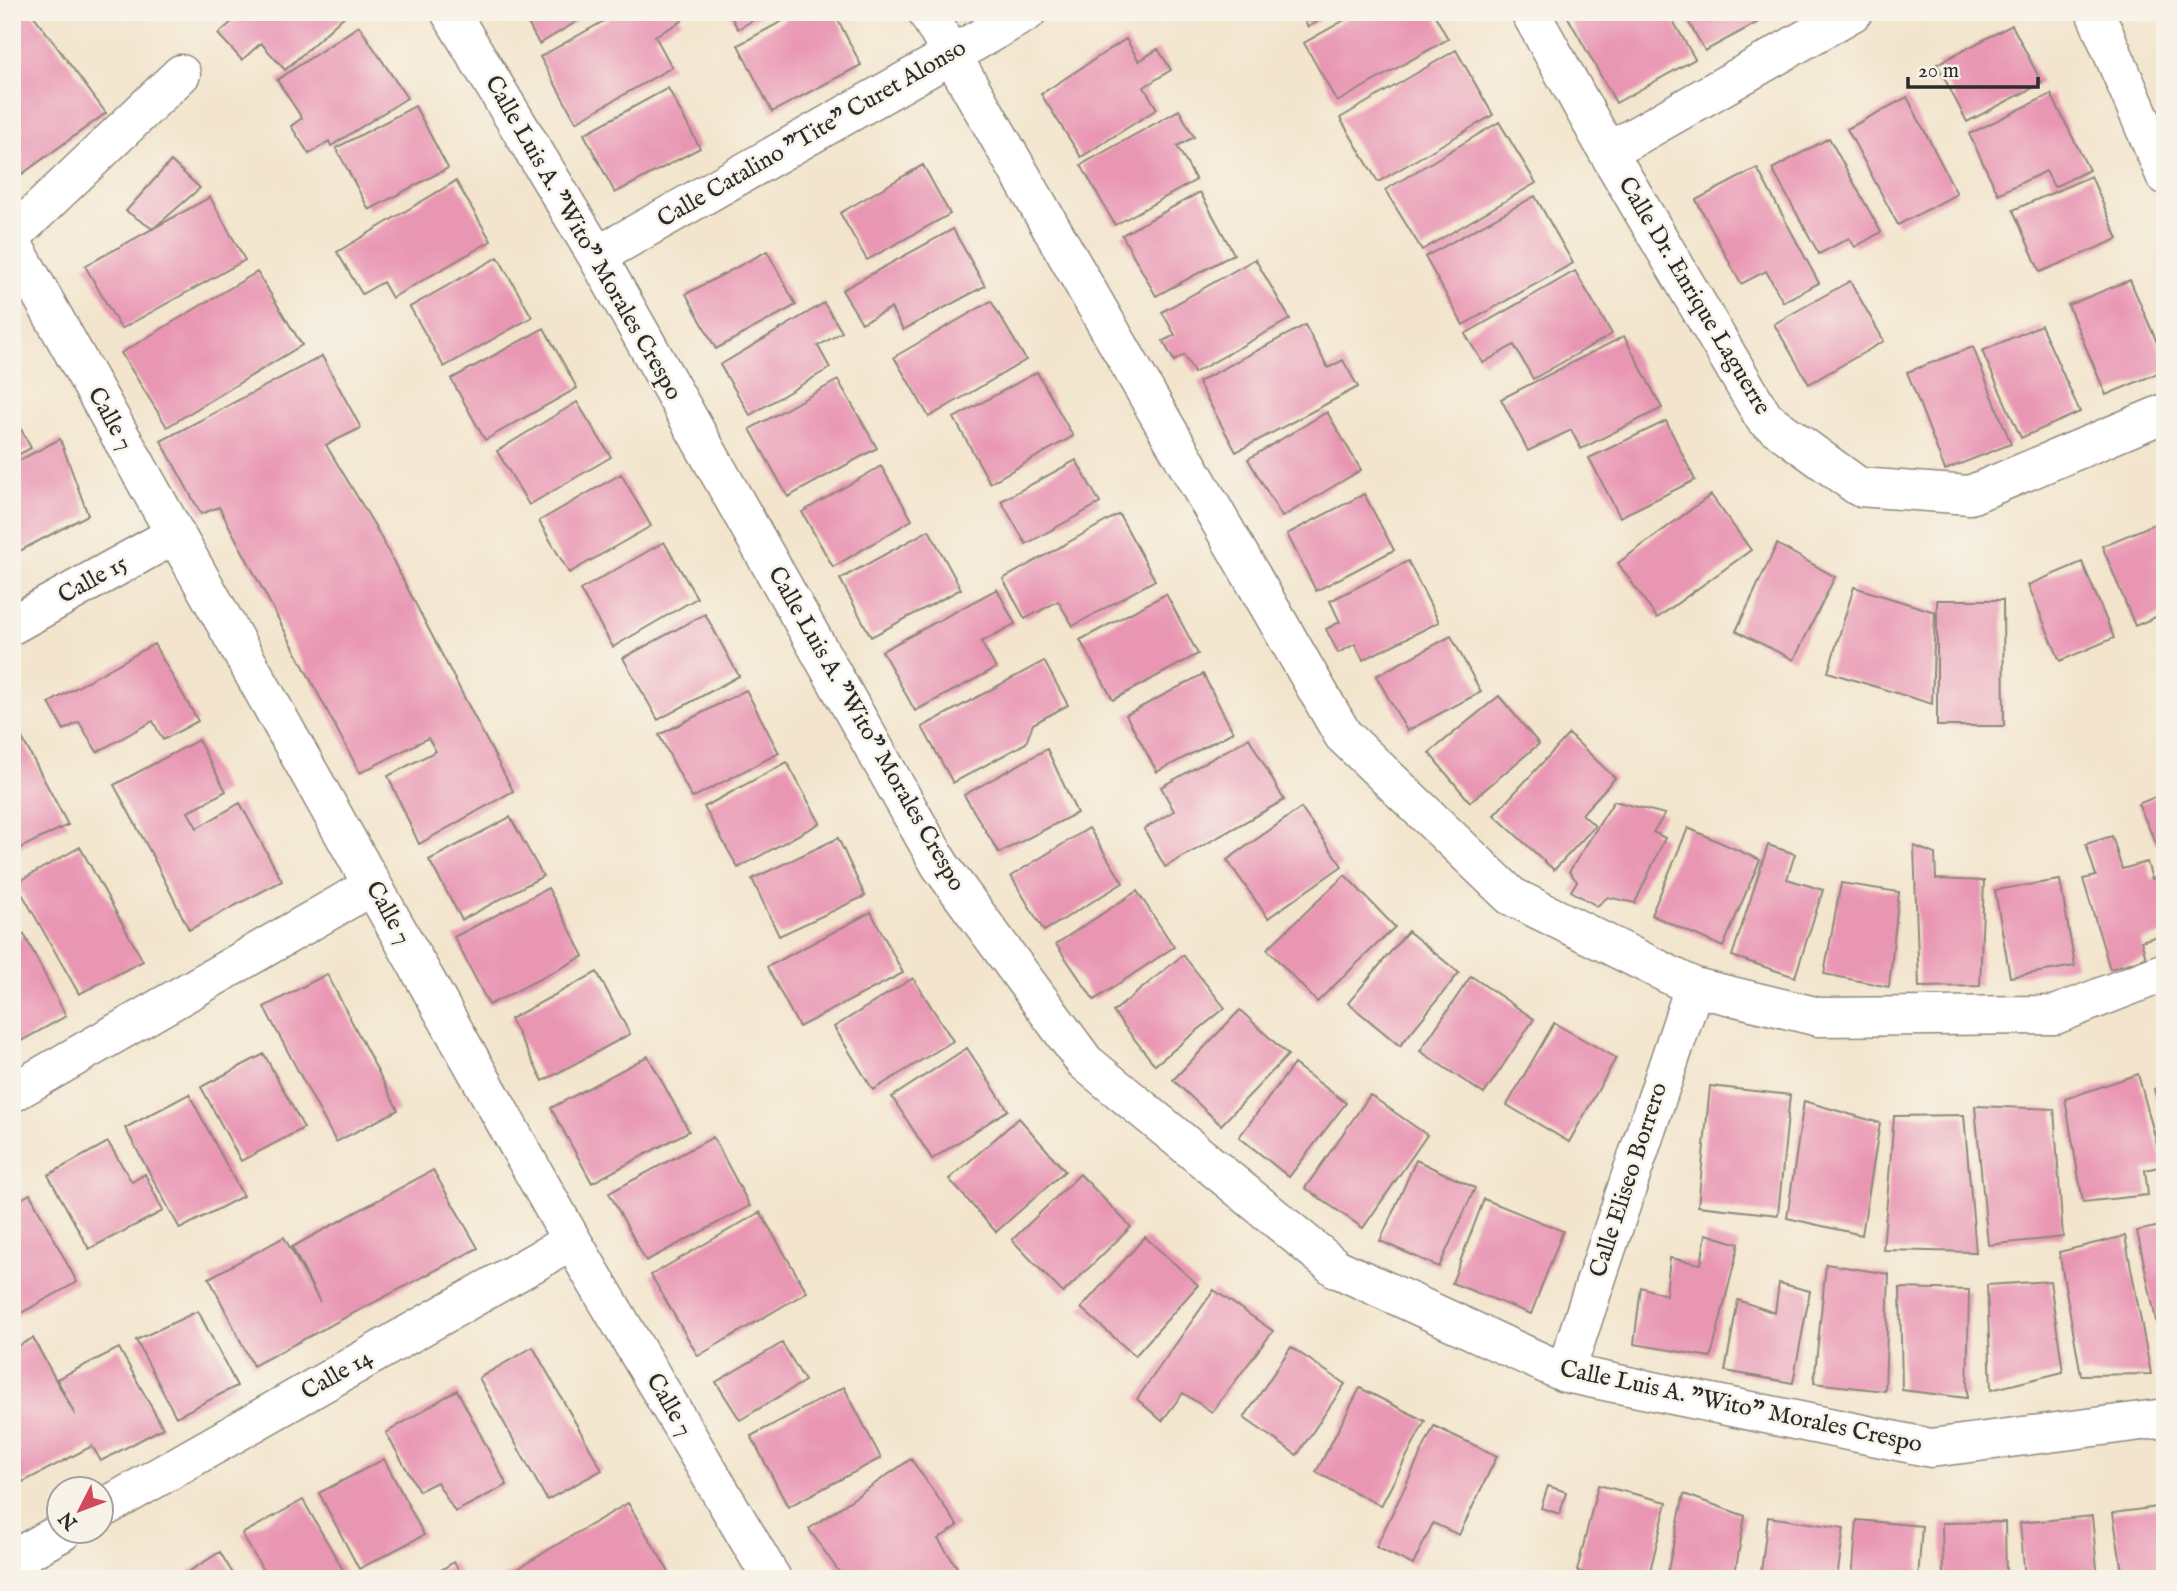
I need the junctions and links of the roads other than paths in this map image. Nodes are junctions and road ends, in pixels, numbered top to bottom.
1 (450, 12) edge
2 (927, 12) edge
3 (1027, 12) edge
4 (1530, 12) edge
5 (1853, 12) edge
6 (2095, 12) edge
7 (951, 55) junction
8 (181, 74) dead end
9 (1608, 152) junction
10 (2165, 175) edge
11 (12, 236) edge
12 (12, 243) edge
13 (597, 257) junction
14 (2165, 413) edge
15 (174, 535) junction
16 (12, 625) edge
17 (372, 886) junction
18 (2165, 972) edge
19 (1693, 987) junction
20 (12, 1093) edge
21 (572, 1241) junction
22 (1565, 1373) junction
23 (2165, 1418) edge
24 (116, 1501) edge
25 (46, 1540) edge
26 (12, 1560) edge
27 (772, 1579) edge

1 - 13 street, Calle Luis A. "Wito" Morales Crespo
2 - 7 street
3 - 7 street, Calle Catalino "Tite" Curet Alonso
4 - 9 street, Calle Dr. Enrique Laguerre
5 - 9 street
6 - 10 street
7 - 13 street, Calle Catalino "Tite" Curet Alonso
7 - 19 street
8 - 11 street
9 - 14 street, Calle Dr. Enrique Laguerre
12 - 15 street, Calle 7
13 - 22 street, Calle Luis A. "Wito" Morales Crespo
15 - 16 street, Calle 15
15 - 17 street, Calle 7
17 - 20 street
17 - 21 street, Calle 7
18 - 19 street
19 - 22 street, Calle Eliseo Borrero
21 - 24 street, Calle 14
21 - 27 street, Calle 7
22 - 23 street, Calle Luis A. "Wito" Morales Crespo
25 - 26 street

